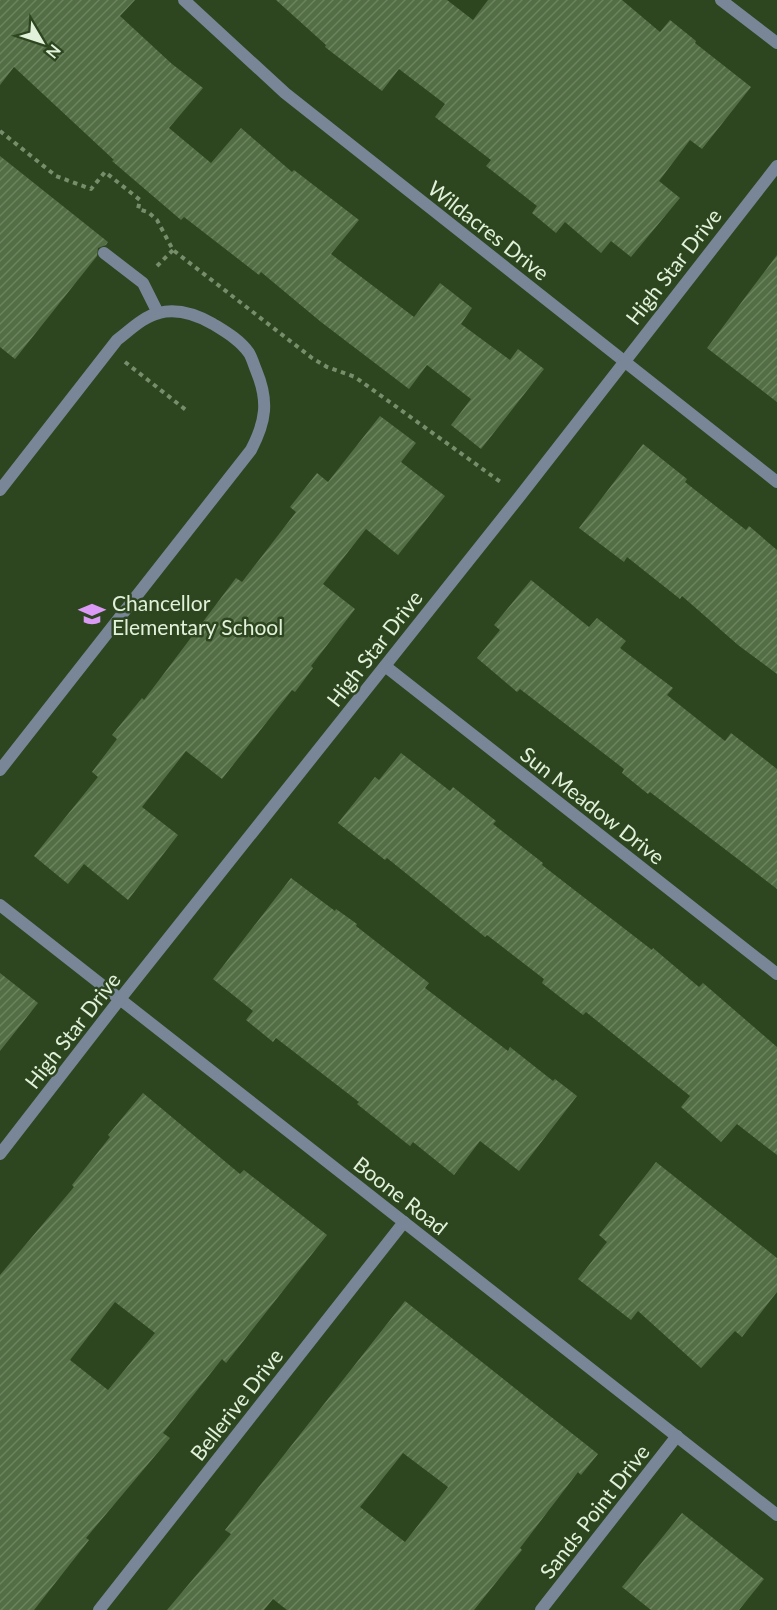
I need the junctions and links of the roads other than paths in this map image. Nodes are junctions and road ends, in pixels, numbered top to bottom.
1 (184, 0) edge
2 (721, 0) edge
3 (777, 43) edge
4 (777, 166) edge
5 (104, 252) dead end
6 (158, 313) junction
7 (623, 361) junction
8 (777, 482) edge
9 (0, 490) edge
10 (385, 666) junction
11 (0, 770) edge
12 (0, 905) edge
13 (777, 974) edge
14 (120, 999) junction
15 (0, 1154) edge
16 (404, 1222) junction
17 (677, 1436) junction
18 (777, 1515) edge
19 (99, 1610) edge
20 (541, 1610) edge

1 - 7 street, Wildacres Drive
2 - 3 street
4 - 7 street, High Star Drive
5 - 6 street
6 - 9 street
6 - 11 street
7 - 8 street, Wildacres Drive
7 - 10 street, High Star Drive
10 - 13 street, Sun Meadow Drive
10 - 14 street, High Star Drive
12 - 14 street, Boone Road
14 - 15 street, High Star Drive
14 - 16 street, Boone Road
16 - 17 street, Boone Road
16 - 19 street, Bellerive Drive
17 - 18 street, Boone Road
17 - 20 street, Sands Point Drive

